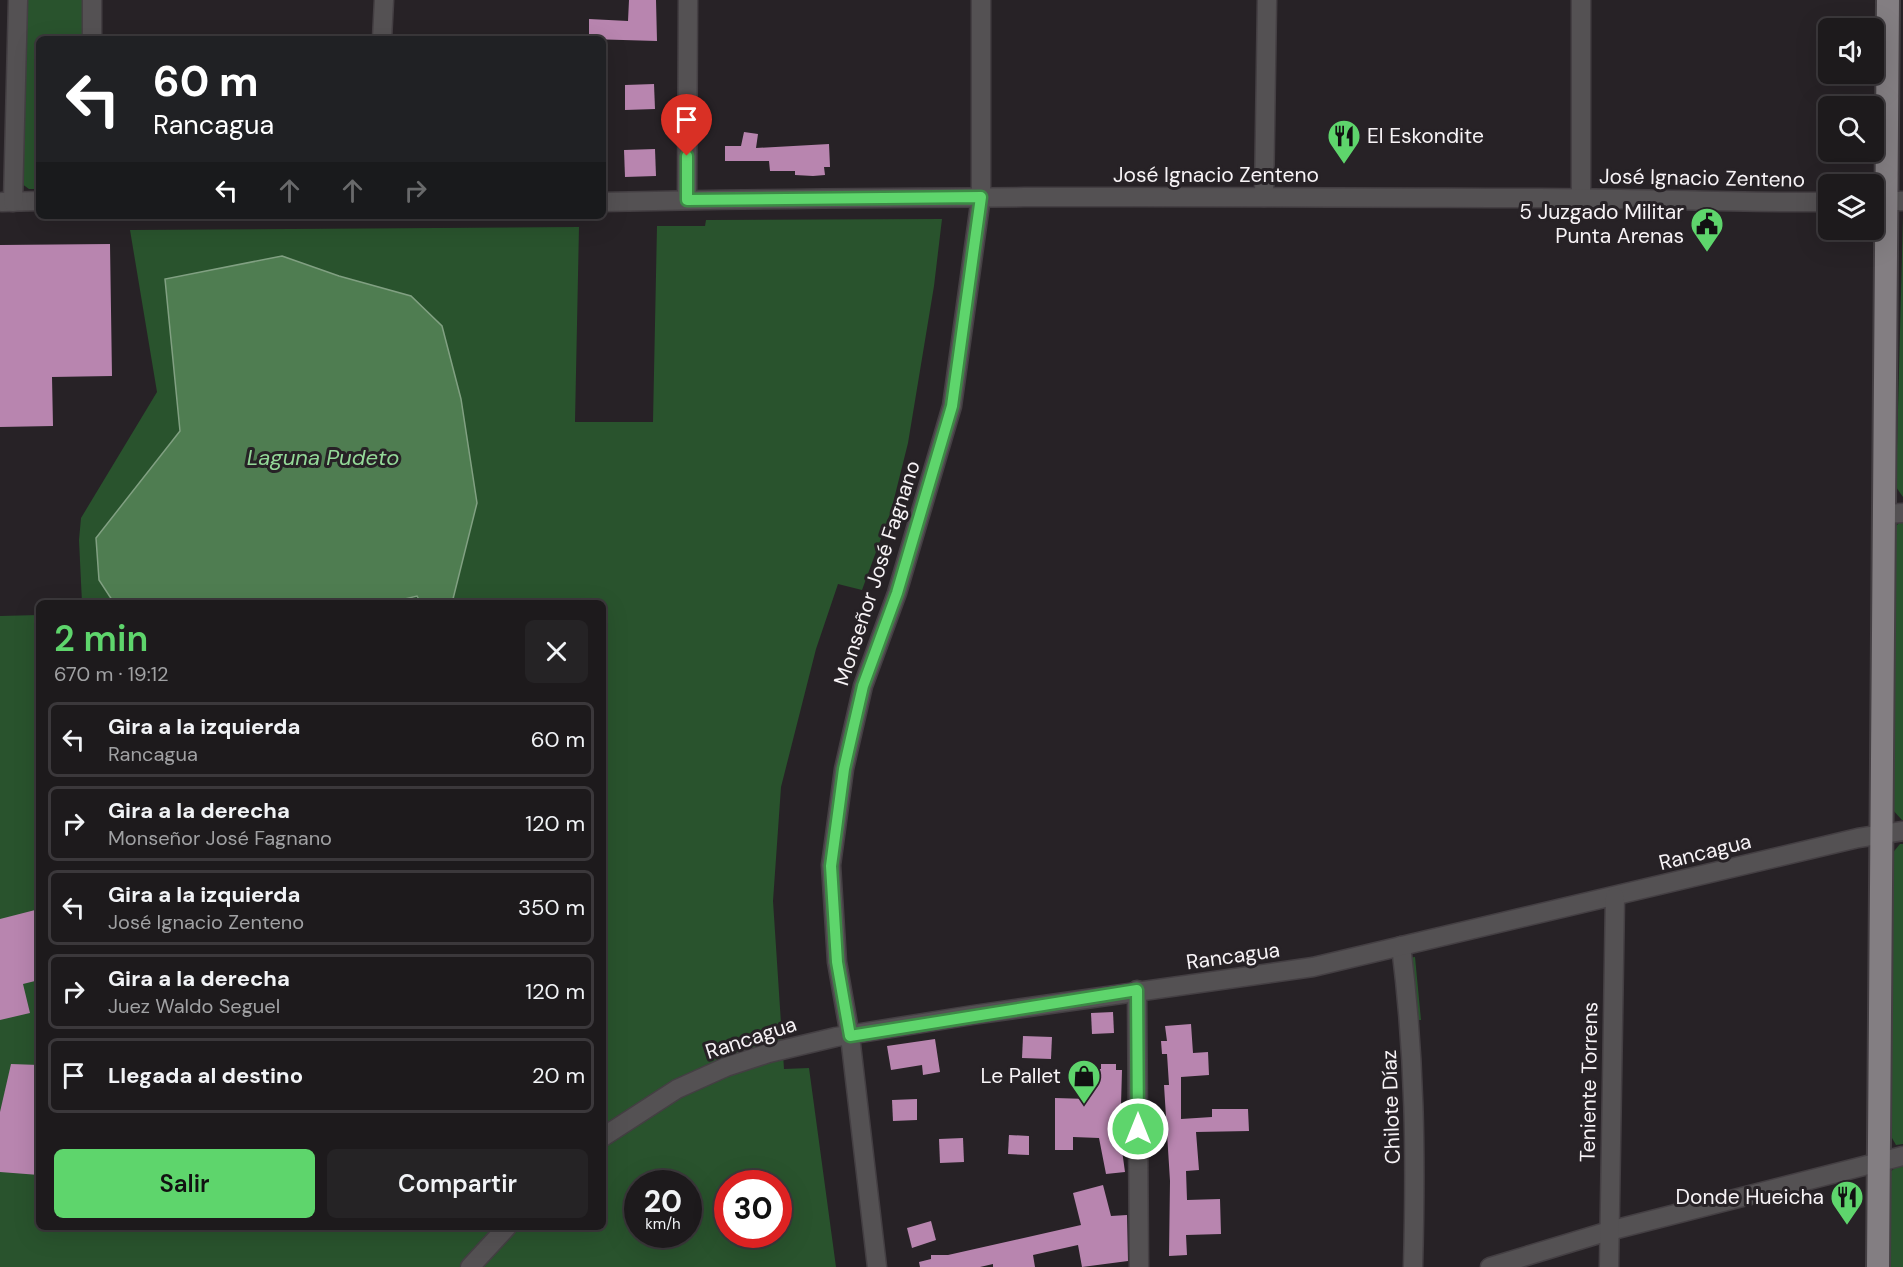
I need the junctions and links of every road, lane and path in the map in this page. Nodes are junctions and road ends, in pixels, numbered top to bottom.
1 (18, 0) edge
2 (92, 0) edge
3 (384, 0) edge
4 (688, 0) edge
5 (981, 0) edge
6 (1267, 0) edge
7 (1581, 0) edge
8 (1888, 0) edge
9 (92, 36) edge
10 (382, 36) edge
11 (981, 197) junction
12 (1264, 197) junction
13 (1581, 198) junction
14 (687, 200) junction
15 (36, 201) edge
16 (1888, 201) edge
17 (6, 202) edge
18 (606, 202) edge
19 (1818, 202) edge
20 (1893, 514) edge
21 (1892, 833) edge
22 (1615, 897) junction
23 (1401, 946) junction
24 (1137, 990) junction
25 (850, 1036) junction
26 (606, 1135) edge
27 (1903, 1156) edge
28 (1878, 1161) junction
29 (504, 1230) edge
30 (1609, 1231) junction
31 (470, 1267) edge
32 (877, 1267) edge
33 (1139, 1267) edge
34 (1413, 1267) edge
35 (1490, 1267) edge
36 (1609, 1267) edge
37 (1878, 1267) edge

1 - 17 street
2 - 9 street
3 - 10 street
4 - 14 street
5 - 11 street, Monseñor José Fagnano
6 - 12 street
7 - 13 street
8 - 16 main road
11 - 12 street, José Ignacio Zenteno
11 - 14 street, José Ignacio Zenteno
11 - 25 street, Monseñor José Fagnano
12 - 13 street, José Ignacio Zenteno
13 - 19 street, José Ignacio Zenteno
14 - 18 street, José Ignacio Zenteno
15 - 17 street
16 - 20 main road
20 - 21 main road
21 - 22 street, Rancagua
21 - 28 main road
22 - 23 street, Rancagua
22 - 30 street, Teniente Torrens
23 - 24 street, Rancagua
23 - 34 street, Chilote Díaz
24 - 25 street, Rancagua
24 - 33 street
25 - 26 street, Rancagua
25 - 32 street, Monseñor José Fagnano
27 - 28 street
28 - 30 street
28 - 37 main road
29 - 31 street
30 - 35 street
30 - 36 street, Teniente Torrens

